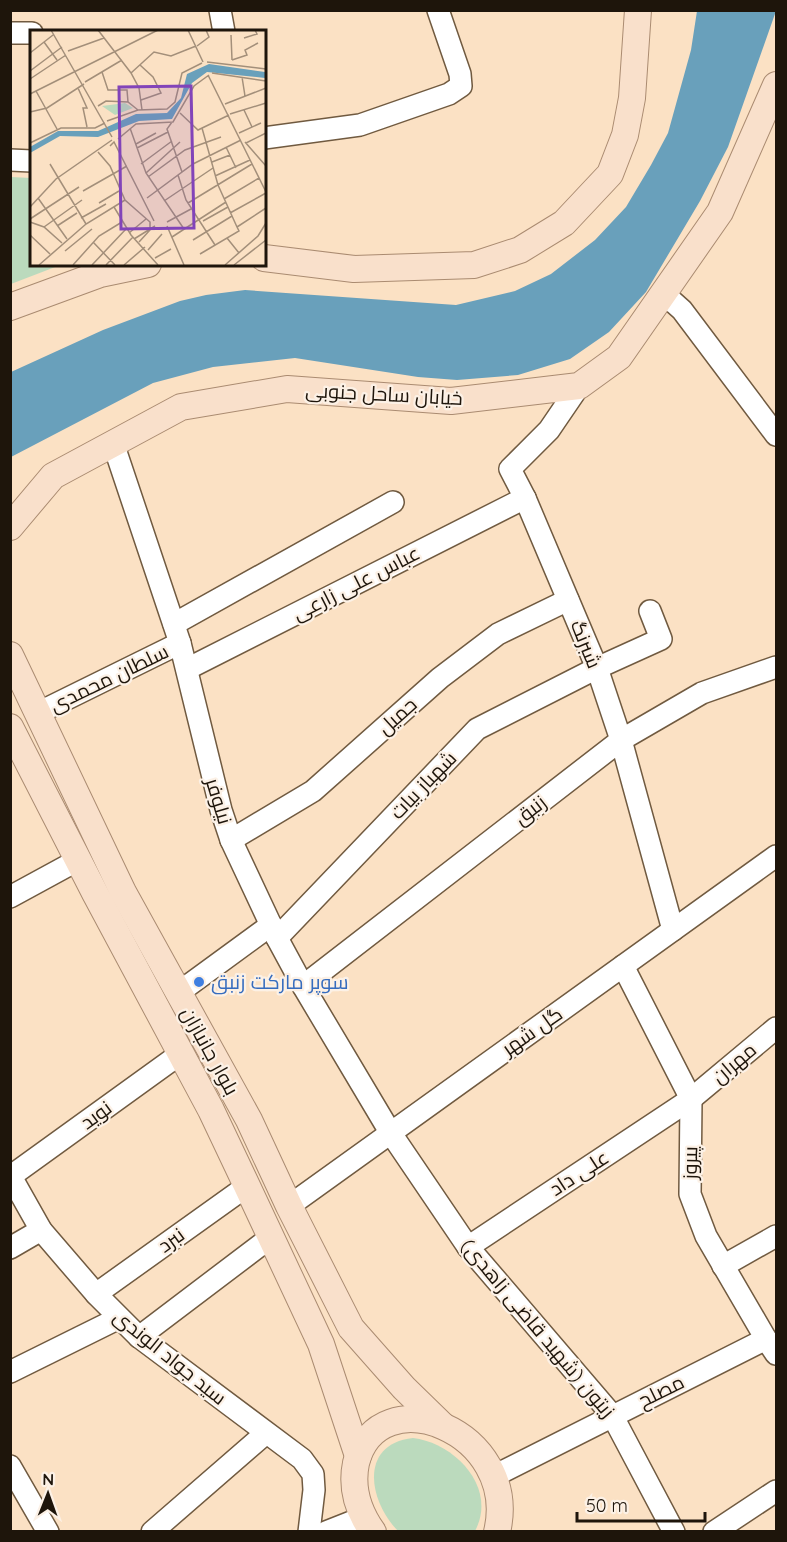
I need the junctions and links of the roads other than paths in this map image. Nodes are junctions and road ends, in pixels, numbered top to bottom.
1 (220, 10) edge
2 (438, 10) edge
3 (638, 10) edge
4 (224, 30) edge
5 (10, 33) edge
6 (30, 33) edge
7 (777, 85) edge
8 (266, 138) edge
9 (10, 160) edge
10 (30, 161) edge
11 (266, 258) edge
12 (138, 266) edge
13 (663, 293) junction
14 (10, 307) edge
15 (579, 386) junction
16 (777, 435) edge
17 (113, 443) junction
18 (53, 476) junction
19 (10, 496) edge
20 (525, 498) junction
21 (393, 502) dead end
22 (10, 527) edge
23 (568, 600) junction
24 (650, 611) dead end
25 (177, 633) junction
26 (10, 655) edge
27 (777, 667) edge
28 (597, 668) junction
29 (187, 669) junction
30 (38, 713) junction
31 (10, 727) edge
32 (621, 740) junction
33 (231, 840) junction
34 (777, 856) edge
35 (78, 860) junction
36 (10, 897) edge
37 (673, 930) junction
38 (274, 932) junction
39 (623, 966) junction
40 (303, 986) junction
41 (178, 993) junction
42 (777, 1028) edge
43 (180, 1054) junction
44 (691, 1099) junction
45 (390, 1132) junction
46 (11, 1176) edge
47 (247, 1186) junction
48 (289, 1206) junction
49 (41, 1230) junction
50 (777, 1236) edge
51 (271, 1237) junction
52 (468, 1246) junction
53 (10, 1248) edge
54 (723, 1266) junction
55 (96, 1294) junction
56 (119, 1318) junction
57 (139, 1337) junction
58 (771, 1346) edge
59 (10, 1372) edge
60 (612, 1415) junction
61 (442, 1425) junction
62 (266, 1433) junction
63 (358, 1456) junction
64 (10, 1466) edge
65 (494, 1476) junction
66 (777, 1491) edge
67 (368, 1524) edge
68 (500, 1527) edge
69 (48, 1532) edge
70 (152, 1532) edge
71 (309, 1532) edge
72 (326, 1532) edge
73 (674, 1532) edge
74 (714, 1532) edge

1 - 4 street
2 - 8 street
3 - 11 main road
5 - 6 street
7 - 13 main road, خیابان ساحل جنوبی
9 - 10 street
12 - 14 main road
13 - 15 main road, خیابان ساحل جنوبی
13 - 16 street
15 - 17 main road, خیابان ساحل جنوبی
15 - 20 street, شبرنگ
17 - 18 main road, خیابان ساحل جنوبی
17 - 25 street, نیلوفر
18 - 19 main road
18 - 22 main road, خیابان ساحل جنوبی
20 - 23 street, شبرنگ
20 - 29 street, عباس علی زارعی
21 - 25 street, سلطان محمدی
23 - 28 street, شبرنگ
23 - 33 street, جمیل
24 - 28 street, شهباز بیات
25 - 29 street, نیلوفر
25 - 30 street, سلطان محمدی
26 - 30 main road, بلوار جانبازان
27 - 32 street, زنبق
28 - 32 street, شبرنگ
28 - 38 street, شهباز بیات
29 - 33 street, نیلوفر
30 - 41 main road, بلوار جانبازان
31 - 35 main road, بلوار جانبازان
32 - 37 street, شبرنگ
32 - 40 street, زنبق
33 - 38 street, نیلوفر
34 - 37 street, گل شهر
35 - 36 street
35 - 43 main road, بلوار جانبازان
37 - 39 street, گل شهر
38 - 40 street, نیلوفر
38 - 41 street, شهباز بیات
39 - 44 street, پیروز
39 - 45 street, گل شهر
40 - 45 street, نیلوفر
41 - 48 main road, بلوار جانبازان
42 - 44 street, مهران
43 - 46 street, نوید
43 - 47 main road, بلوار جانبازان
44 - 52 street, علی داد
44 - 54 street, پیروز
45 - 48 street, گل شهر
45 - 52 street, زیتون (شهید قاضی زاهدی)
46 - 49 street, سید جواد الوندی
47 - 51 main road, بلوار جانبازان
47 - 55 street, نبرد
48 - 61 main road, بلوار جانبازان
49 - 53 street
49 - 55 street, سید جواد الوندی
50 - 54 street
51 - 57 street
51 - 63 main road, بلوار جانبازان
52 - 60 street, زیتون (شهید قاضی زاهدی)
54 - 58 street, پیروز
55 - 56 street, سید جواد الوندی
56 - 57 street, سید جواد الوندی
56 - 59 street
57 - 62 street, سید جواد الوندی
58 - 60 street, مصلح
60 - 65 street, مصلح
60 - 73 street, زیتون (شهید قاضی زاهدی)
61 - 63 main road
61 - 65 main road
62 - 70 street
62 - 71 street, سید جواد الوندی
63 - 67 main road
64 - 69 street
65 - 68 main road
66 - 74 street
67 - 72 street

